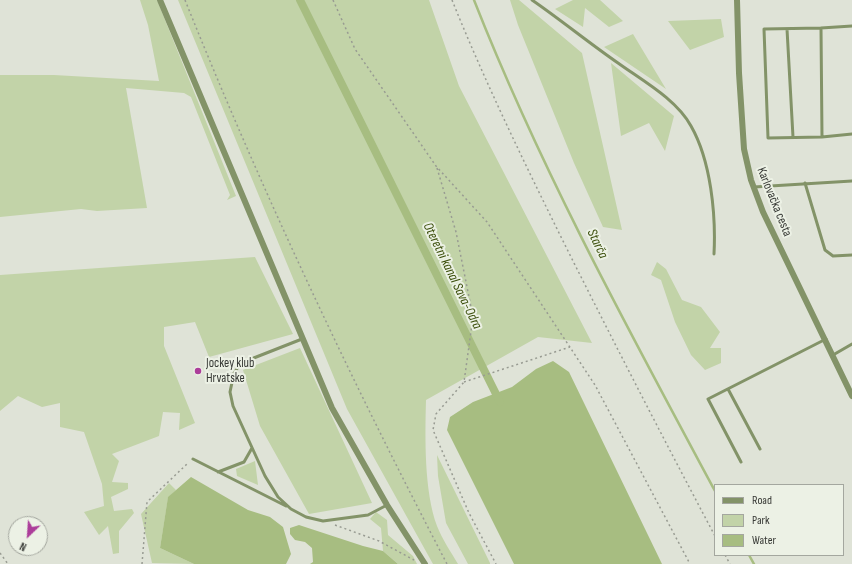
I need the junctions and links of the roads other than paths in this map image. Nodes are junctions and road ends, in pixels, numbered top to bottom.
1 (160, 0) edge
2 (532, 0) edge
3 (737, 0) edge
4 (852, 26) edge
5 (821, 28) junction
6 (786, 29) junction
7 (852, 134) edge
8 (793, 137) junction
9 (822, 137) junction
10 (852, 181) edge
11 (805, 183) junction
12 (754, 187) junction
13 (714, 254) dead end
14 (852, 255) edge
15 (302, 338) junction
16 (826, 339) junction
17 (852, 344) edge
18 (833, 355) junction
19 (728, 389) junction
20 (852, 396) edge
21 (252, 448) junction
22 (760, 449) dead end
23 (193, 459) road end
24 (741, 462) dead end
25 (218, 472) junction
26 (387, 505) junction
27 (291, 509) junction
28 (425, 564) edge

1 - 15 street
2 - 13 lane
3 - 12 street, Karlovačka cesta
4 - 5 lane
5 - 6 lane
5 - 9 lane
6 - 8 lane
6 - 8 lane
7 - 9 lane
8 - 9 lane
10 - 11 lane
11 - 12 lane
11 - 14 lane
12 - 16 street, Karlovačka cesta
15 - 21 lane
15 - 26 street
16 - 18 street, Karlovačka cesta
16 - 19 lane
17 - 18 lane
18 - 20 street, Karlovačka cesta
19 - 22 lane
19 - 24 lane
21 - 25 lane
21 - 27 lane
23 - 25 lane
25 - 27 lane
26 - 27 lane
26 - 28 street

